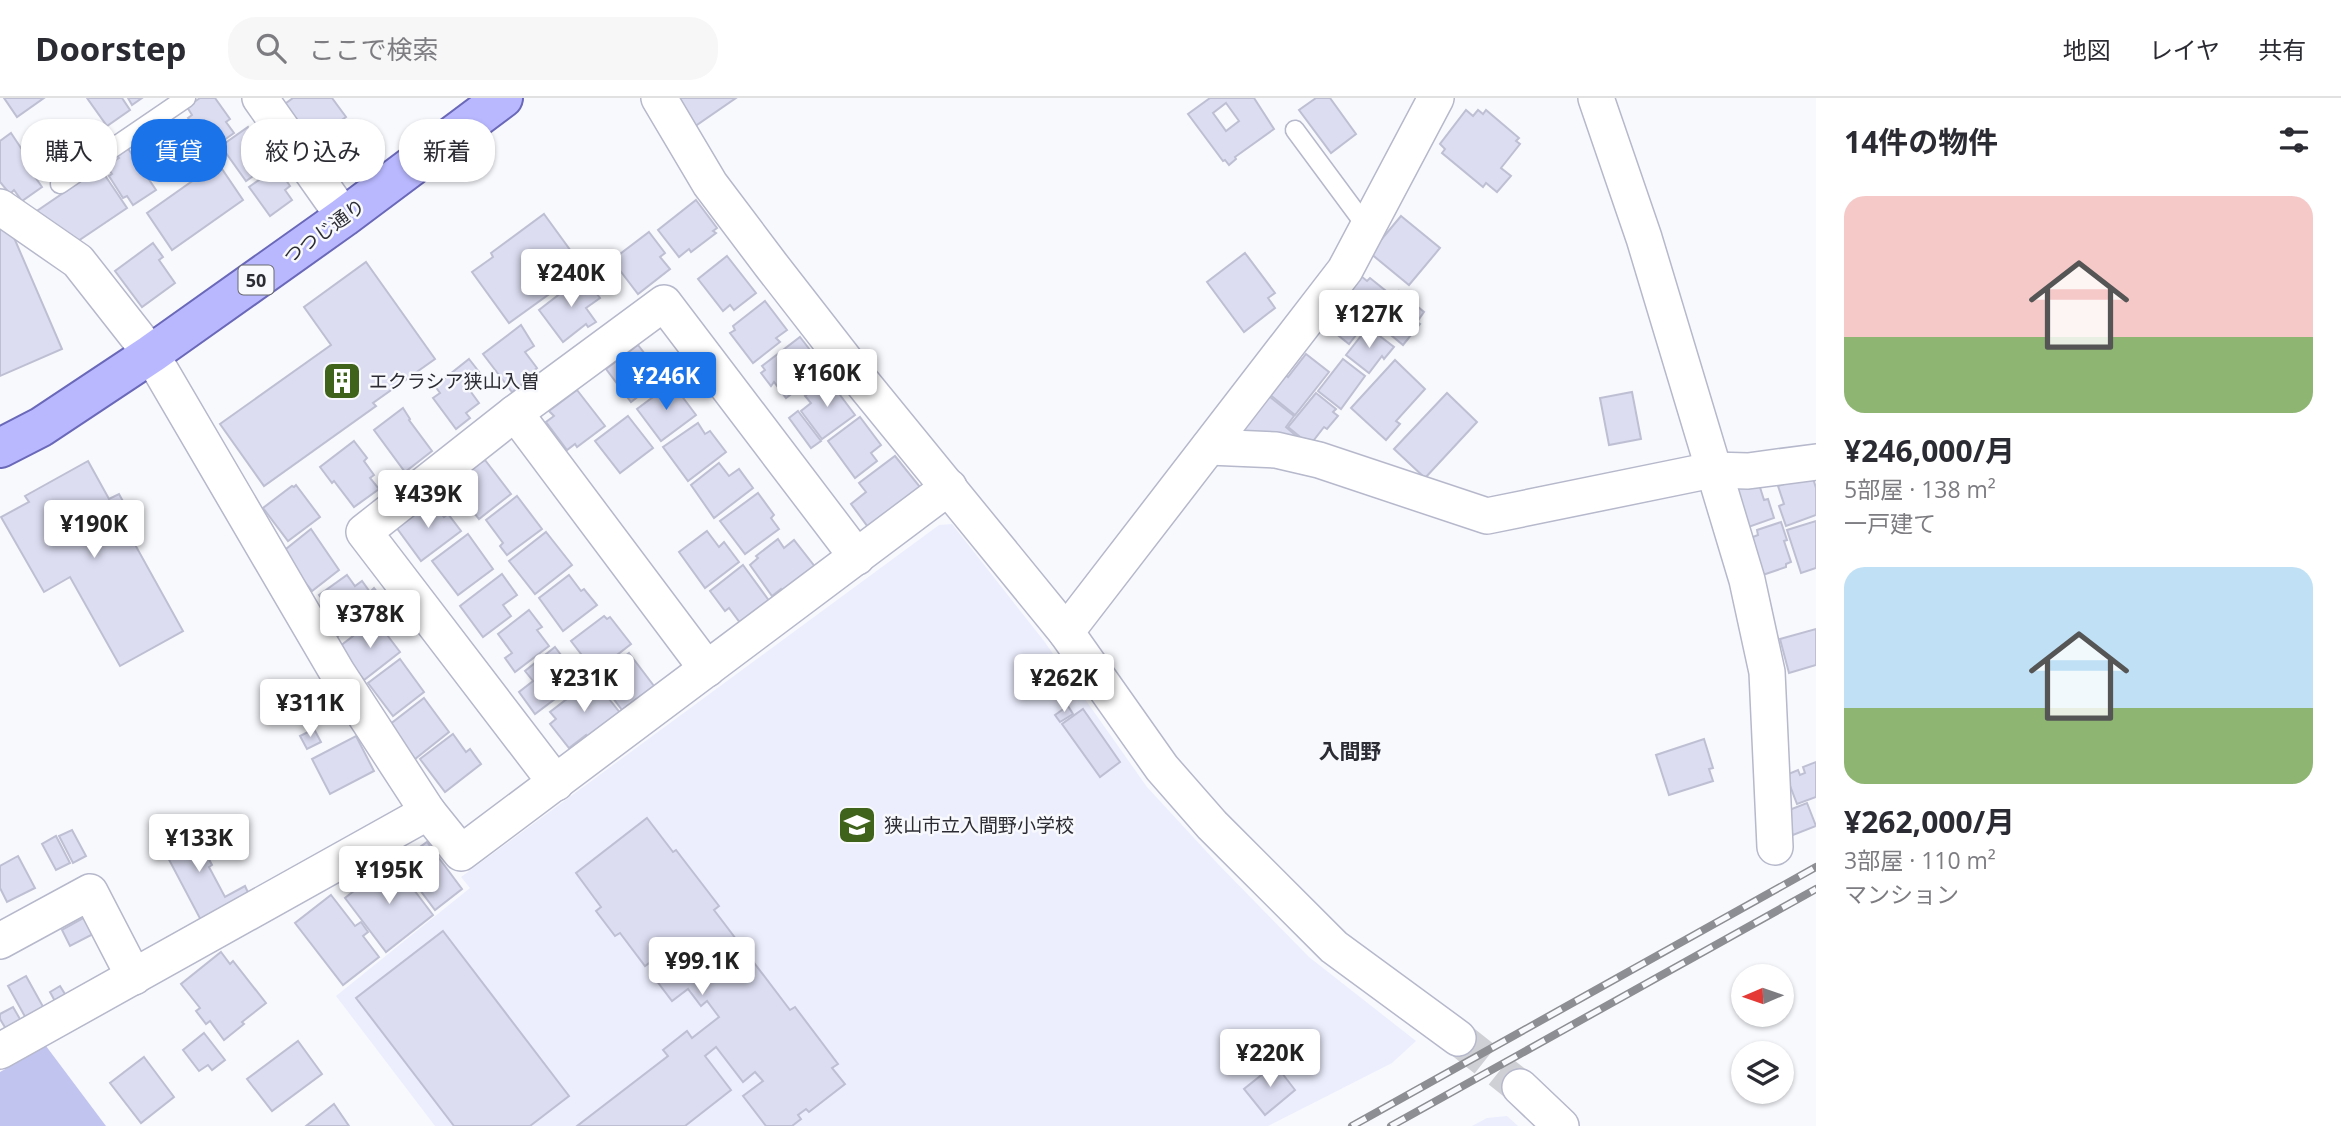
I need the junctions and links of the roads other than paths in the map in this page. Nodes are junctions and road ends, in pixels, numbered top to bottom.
1 (186, 98) edge
2 (260, 98) edge
3 (503, 98) edge
4 (660, 98) edge
5 (1436, 98) edge
6 (1596, 98) edge
7 (1296, 130) dead end
8 (60, 184) dead end
9 (0, 207) edge
10 (344, 217) junction
11 (1366, 226) junction
12 (151, 354) junction
13 (515, 413) junction
14 (1209, 447) junction
15 (0, 448) edge
16 (1816, 462) edge
17 (1712, 470) junction
18 (949, 487) junction
19 (858, 557) junction
20 (1066, 632) junction
21 (707, 669) junction
22 (556, 783) junction
23 (428, 812) junction
24 (1775, 847) dead end
25 (0, 941) edge
26 (134, 977) junction
27 (1458, 1038) tunnel mouth
28 (0, 1051) edge
29 (1520, 1087) tunnel mouth
30 (1561, 1126) edge

1 - 8 lane
2 - 10 street
3 - 10 main road, つつじ通り / 50
4 - 18 street
5 - 11 street
6 - 17 street
7 - 11 lane
9 - 12 street
10 - 12 main road, つつじ通り / 50
11 - 14 street
12 - 15 main road, つつじ通り / 50
12 - 23 street
13 - 19 street
13 - 21 street
13 - 22 street
14 - 17 street
14 - 20 street
16 - 17 street
17 - 24 street
18 - 19 street
18 - 20 street
19 - 21 street
20 - 27 street
21 - 22 street
22 - 23 street
23 - 26 street
25 - 26 street
26 - 28 street
29 - 30 street

